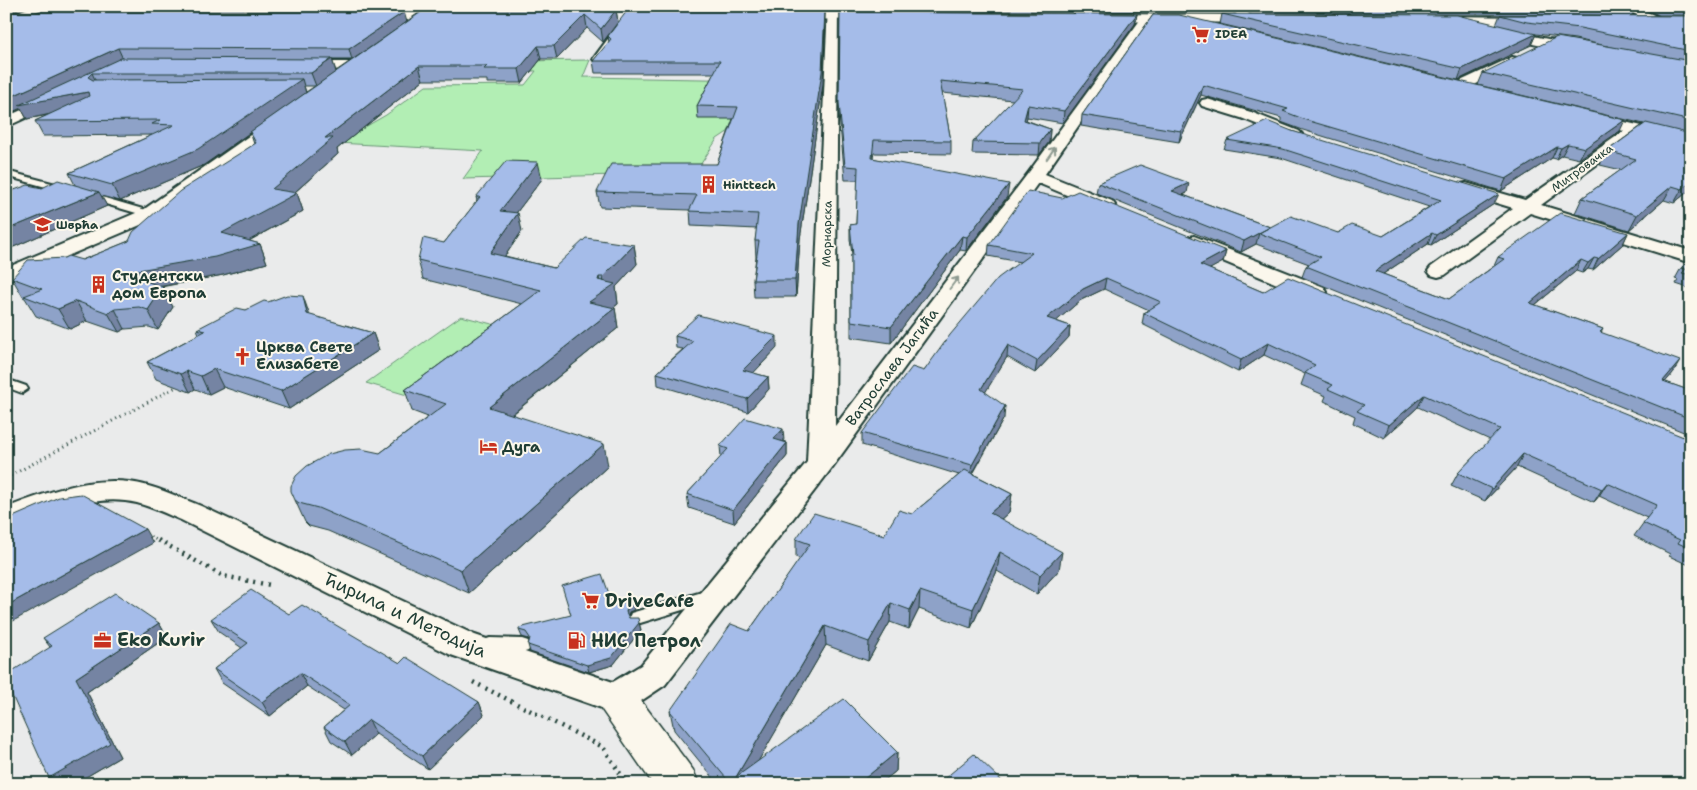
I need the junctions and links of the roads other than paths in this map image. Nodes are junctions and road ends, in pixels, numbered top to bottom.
1 (45, 6) edge
2 (440, 6) edge
3 (1233, 6) edge
4 (1622, 6) edge
5 (833, 11) edge
6 (13, 16) edge
7 (57, 16) edge
8 (774, 16) edge
9 (891, 16) edge
10 (358, 17) edge
11 (426, 17) junction
12 (464, 17) edge
13 (1088, 18) edge
14 (1147, 18) junction
15 (1173, 18) junction
16 (1249, 19) junction
17 (1268, 19) edge
18 (6, 20) edge
19 (1422, 20) edge
20 (1452, 20) junction
21 (1551, 21) edge
22 (1630, 21) edge
23 (1660, 21) junction
24 (1675, 21) edge
25 (622, 24) edge
26 (1230, 32) edge
27 (395, 39) edge
28 (1548, 43) junction
29 (1594, 49) edge
30 (596, 59) edge
31 (289, 66) edge
32 (336, 80) edge
33 (1478, 91) edge
34 (65, 94) edge
35 (1207, 103) edge
36 (293, 112) edge
37 (1580, 116) edge
38 (6, 122) edge
39 (1636, 129) junction
40 (1306, 138) edge
41 (1691, 142) edge
42 (6, 173) edge
43 (1035, 176) junction
44 (1454, 184) edge
45 (1528, 207) junction
46 (150, 214) junction
47 (1127, 214) edge
48 (1173, 233) edge
49 (1691, 257) edge
50 (1438, 272) dead end
51 (6, 276) edge
52 (1330, 298) edge
53 (6, 383) edge
54 (22, 389) dead end
55 (821, 463) junction
56 (6, 519) edge
57 (719, 593) junction
58 (637, 618) edge
59 (463, 645) junction
60 (522, 646) dead end
61 (616, 698) junction
62 (678, 784) edge

1 - 6 street
2 - 11 street
3 - 16 street
4 - 23 street
5 - 8 street
5 - 9 street
5 - 55 street, Морнарска
6 - 7 street
6 - 18 street
10 - 11 street
11 - 12 street
11 - 27 street
13 - 14 street
14 - 15 street
43 -> 14 street, Ватрослава Јагића
15 - 16 street
15 - 26 street
16 - 17 street
19 - 20 street
20 - 21 street
20 - 28 street
22 - 23 street
23 - 24 street
25 - 30 lane
28 - 29 street
28 - 33 street
31 - 32 street
34 - 38 street
35 - 40 street
36 - 46 street
37 - 39 street
39 - 41 street
39 - 45 street, Митровачка
42 - 46 lane
43 - 47 street
55 -> 43 street, Ватрослава Јагића
44 - 45 street, Митровачка
45 - 49 street, Митровачка
45 - 50 street, Митровачка
46 - 51 street
48 - 52 street
53 - 54 lane
55 - 57 street, Ватрослава Јагића
56 - 59 street, Ћирила и Методија
57 - 58 lane
57 - 61 street, Ватрослава Јагића
59 - 60 lane
59 - 61 street, Ћирила и Методија
61 - 62 street

